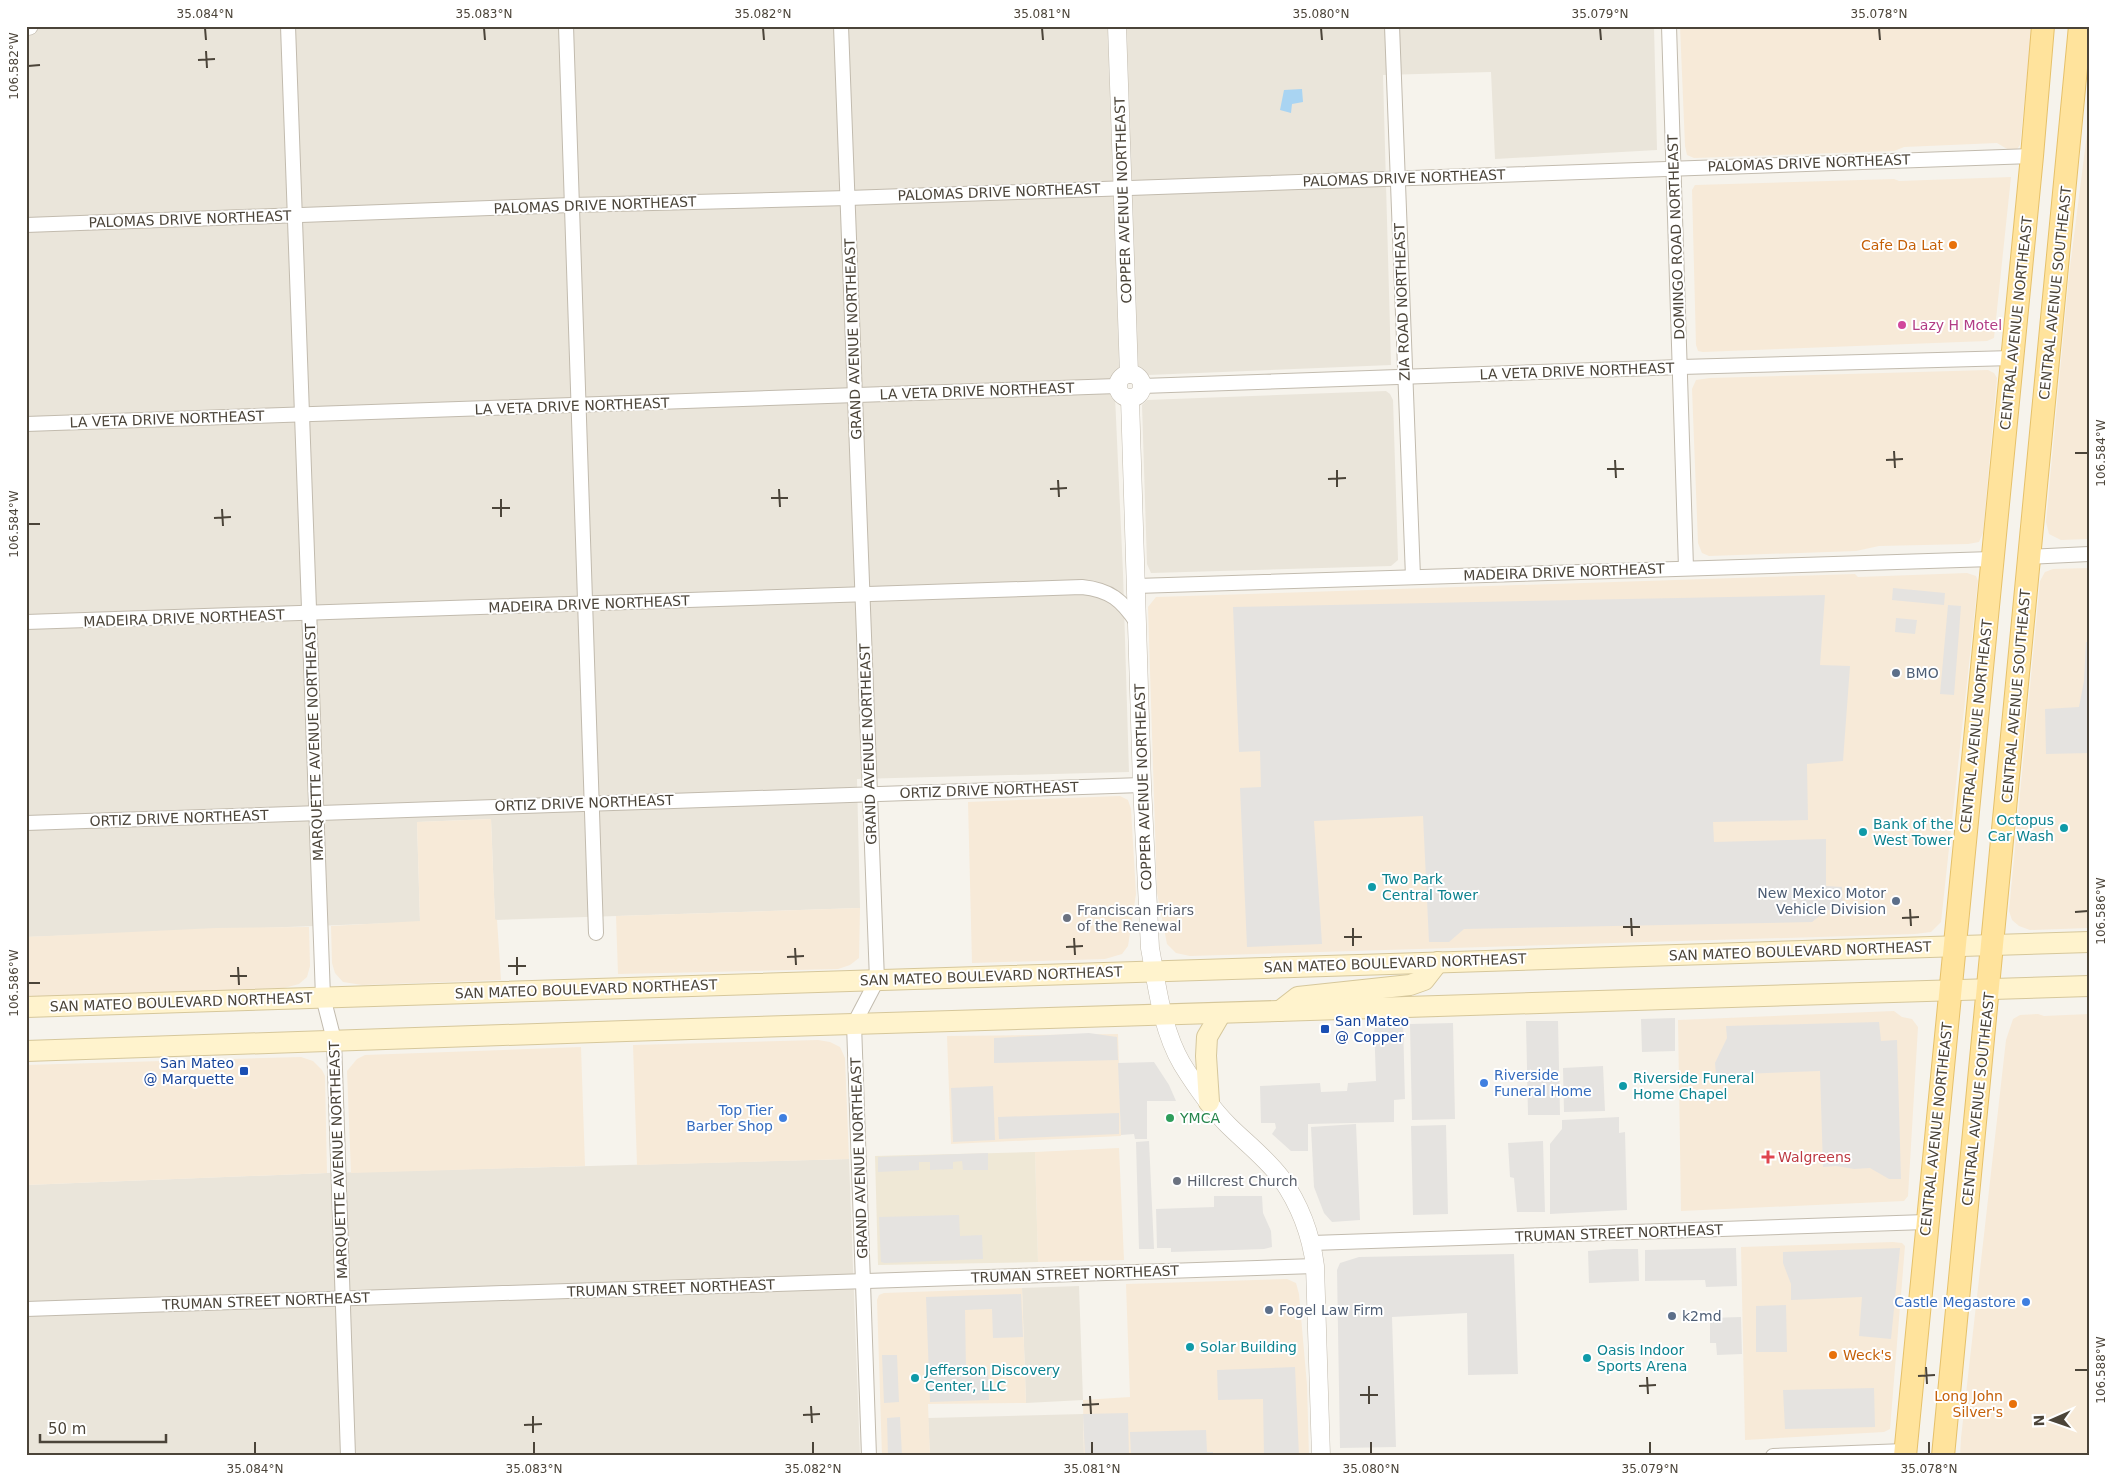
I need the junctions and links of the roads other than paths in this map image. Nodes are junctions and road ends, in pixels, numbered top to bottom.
1 (288, 26) edge
2 (566, 26) edge
3 (841, 26) edge
4 (1117, 26) edge
5 (1392, 26) edge
6 (1669, 26) edge
7 (2043, 26) edge
8 (2080, 26) edge
9 (2032, 156) junction
10 (1674, 168) junction
11 (1397, 178) junction
12 (1122, 187) junction
13 (848, 198) junction
14 (572, 205) junction
15 (295, 215) junction
16 (26, 225) edge
17 (2013, 358) junction
18 (1680, 367) junction
19 (1404, 377) junction
20 (1130, 386) junction
21 (854, 395) junction
22 (578, 406) junction
23 (301, 414) junction
24 (26, 424) edge
25 (2089, 554) edge
26 (2030, 557) junction
27 (1992, 559) junction
28 (1686, 568) junction
29 (1413, 577) junction
30 (1136, 586) junction
31 (863, 594) junction
32 (586, 604) junction
33 (310, 614) junction
34 (26, 622) edge
35 (1137, 623) junction
36 (1142, 785) junction
37 (870, 793) junction
38 (592, 803) junction
39 (316, 814) junction
40 (26, 823) edge
41 (596, 933) dead end
42 (2089, 942) edge
43 (1993, 945) junction
44 (1955, 946) junction
45 (1438, 962) junction
46 (1154, 971) junction
47 (877, 980) junction
48 (2089, 986) edge
49 (1989, 990) junction
50 (1951, 991) junction
51 (323, 997) junction
52 (26, 1007) edge
53 (1280, 1011) junction
54 (1222, 1013) junction
55 (1163, 1014) junction
56 (854, 1024) junction
57 (334, 1040) junction
58 (26, 1051) edge
59 (1209, 1102) junction
60 (1926, 1222) junction
61 (1312, 1243) junction
62 (1315, 1266) junction
63 (863, 1282) junction
64 (343, 1299) junction
65 (26, 1309) edge
66 (1905, 1454) edge
67 (348, 1456) edge
68 (869, 1456) edge
69 (1321, 1456) edge
70 (1773, 1456) edge
71 (1943, 1456) edge

1 - 15 street, MARQUETTE AVENUE NORTHEAST
2 - 14 street
3 - 13 street, GRAND AVENUE NORTHEAST
4 - 12 street, COPPER AVENUE NORTHEAST
5 - 11 street, ZIA ROAD NORTHEAST
6 - 10 street, DOMINGO ROAD NORTHEAST
7 - 9 main road, CENTRAL AVENUE NORTHEAST
8 - 26 main road, CENTRAL AVENUE SOUTHEAST
9 - 10 street, PALOMAS DRIVE NORTHEAST
9 - 17 main road, CENTRAL AVENUE NORTHEAST
10 - 11 street, PALOMAS DRIVE NORTHEAST
10 - 18 street, DOMINGO ROAD NORTHEAST
11 - 12 street, PALOMAS DRIVE NORTHEAST
11 - 19 street, ZIA ROAD NORTHEAST
12 - 13 street, PALOMAS DRIVE NORTHEAST
12 - 20 street, COPPER AVENUE NORTHEAST
13 - 14 street, PALOMAS DRIVE NORTHEAST
13 - 21 street, GRAND AVENUE NORTHEAST
14 - 15 street, PALOMAS DRIVE NORTHEAST
14 - 22 street
15 - 16 street, PALOMAS DRIVE NORTHEAST
15 - 23 street, MARQUETTE AVENUE NORTHEAST
17 - 18 street, LA VETA DRIVE NORTHEAST
17 - 27 main road, CENTRAL AVENUE NORTHEAST
18 - 19 street, LA VETA DRIVE NORTHEAST
18 - 28 street, DOMINGO ROAD NORTHEAST
19 - 20 street, LA VETA DRIVE NORTHEAST
19 - 29 street, ZIA ROAD NORTHEAST
20 - 21 street, LA VETA DRIVE NORTHEAST
20 - 30 street, COPPER AVENUE NORTHEAST
21 - 22 street, LA VETA DRIVE NORTHEAST
21 - 31 street, GRAND AVENUE NORTHEAST
22 - 23 street, LA VETA DRIVE NORTHEAST
22 - 32 street
23 - 24 street, LA VETA DRIVE NORTHEAST
23 - 33 street, MARQUETTE AVENUE NORTHEAST
25 - 26 street
26 - 43 main road, CENTRAL AVENUE SOUTHEAST
27 - 28 street, MADEIRA DRIVE NORTHEAST
27 - 44 main road, CENTRAL AVENUE NORTHEAST
28 - 29 street, MADEIRA DRIVE NORTHEAST
29 - 30 street, MADEIRA DRIVE NORTHEAST
30 - 35 street, COPPER AVENUE NORTHEAST
31 - 32 street, MADEIRA DRIVE NORTHEAST
31 - 35 street, MADEIRA DRIVE NORTHEAST
31 - 37 street, GRAND AVENUE NORTHEAST
32 - 33 street, MADEIRA DRIVE NORTHEAST
32 - 38 street
33 - 34 street, MADEIRA DRIVE NORTHEAST
33 - 39 street, MARQUETTE AVENUE NORTHEAST
35 - 36 street, COPPER AVENUE NORTHEAST
36 - 37 street, ORTIZ DRIVE NORTHEAST
36 - 46 street, COPPER AVENUE NORTHEAST
37 - 38 street, ORTIZ DRIVE NORTHEAST
37 - 47 street, GRAND AVENUE NORTHEAST
38 - 39 street, ORTIZ DRIVE NORTHEAST
38 - 41 street
39 - 40 street, ORTIZ DRIVE NORTHEAST
39 - 51 street, MARQUETTE AVENUE NORTHEAST
42 - 43 main road, SAN MATEO BOULEVARD NORTHEAST
43 - 44 main road, SAN MATEO BOULEVARD NORTHEAST
43 - 49 main road, CENTRAL AVENUE SOUTHEAST
44 - 45 main road, SAN MATEO BOULEVARD NORTHEAST
44 - 50 main road, CENTRAL AVENUE NORTHEAST
45 - 46 main road, SAN MATEO BOULEVARD NORTHEAST
45 - 53 main road
46 - 47 main road, SAN MATEO BOULEVARD NORTHEAST
46 - 55 street, COPPER AVENUE NORTHEAST
47 - 51 main road, SAN MATEO BOULEVARD NORTHEAST
47 - 56 street, GRAND AVENUE NORTHEAST
48 - 49 main road
49 - 50 main road
49 - 71 main road, CENTRAL AVENUE SOUTHEAST
50 - 53 main road
50 - 60 main road, CENTRAL AVENUE NORTHEAST
51 - 52 main road, SAN MATEO BOULEVARD NORTHEAST
51 - 57 street, MARQUETTE AVENUE NORTHEAST
53 - 54 main road
54 - 55 main road
54 - 59 main road
55 - 56 main road
55 - 59 street, COPPER AVENUE NORTHEAST
56 - 57 main road
56 - 63 street, GRAND AVENUE NORTHEAST
57 - 58 main road
57 - 64 street, MARQUETTE AVENUE NORTHEAST
59 - 61 street, COPPER AVENUE NORTHEAST
60 - 61 street, TRUMAN STREET NORTHEAST
60 - 66 main road, CENTRAL AVENUE NORTHEAST
61 - 62 street, COPPER AVENUE NORTHEAST
62 - 63 street, TRUMAN STREET NORTHEAST
62 - 69 street, COPPER AVENUE NORTHEAST
63 - 64 street, TRUMAN STREET NORTHEAST
63 - 68 street, GRAND AVENUE NORTHEAST
64 - 65 street, TRUMAN STREET NORTHEAST
64 - 67 street, MARQUETTE AVENUE NORTHEAST
66 - 70 street

